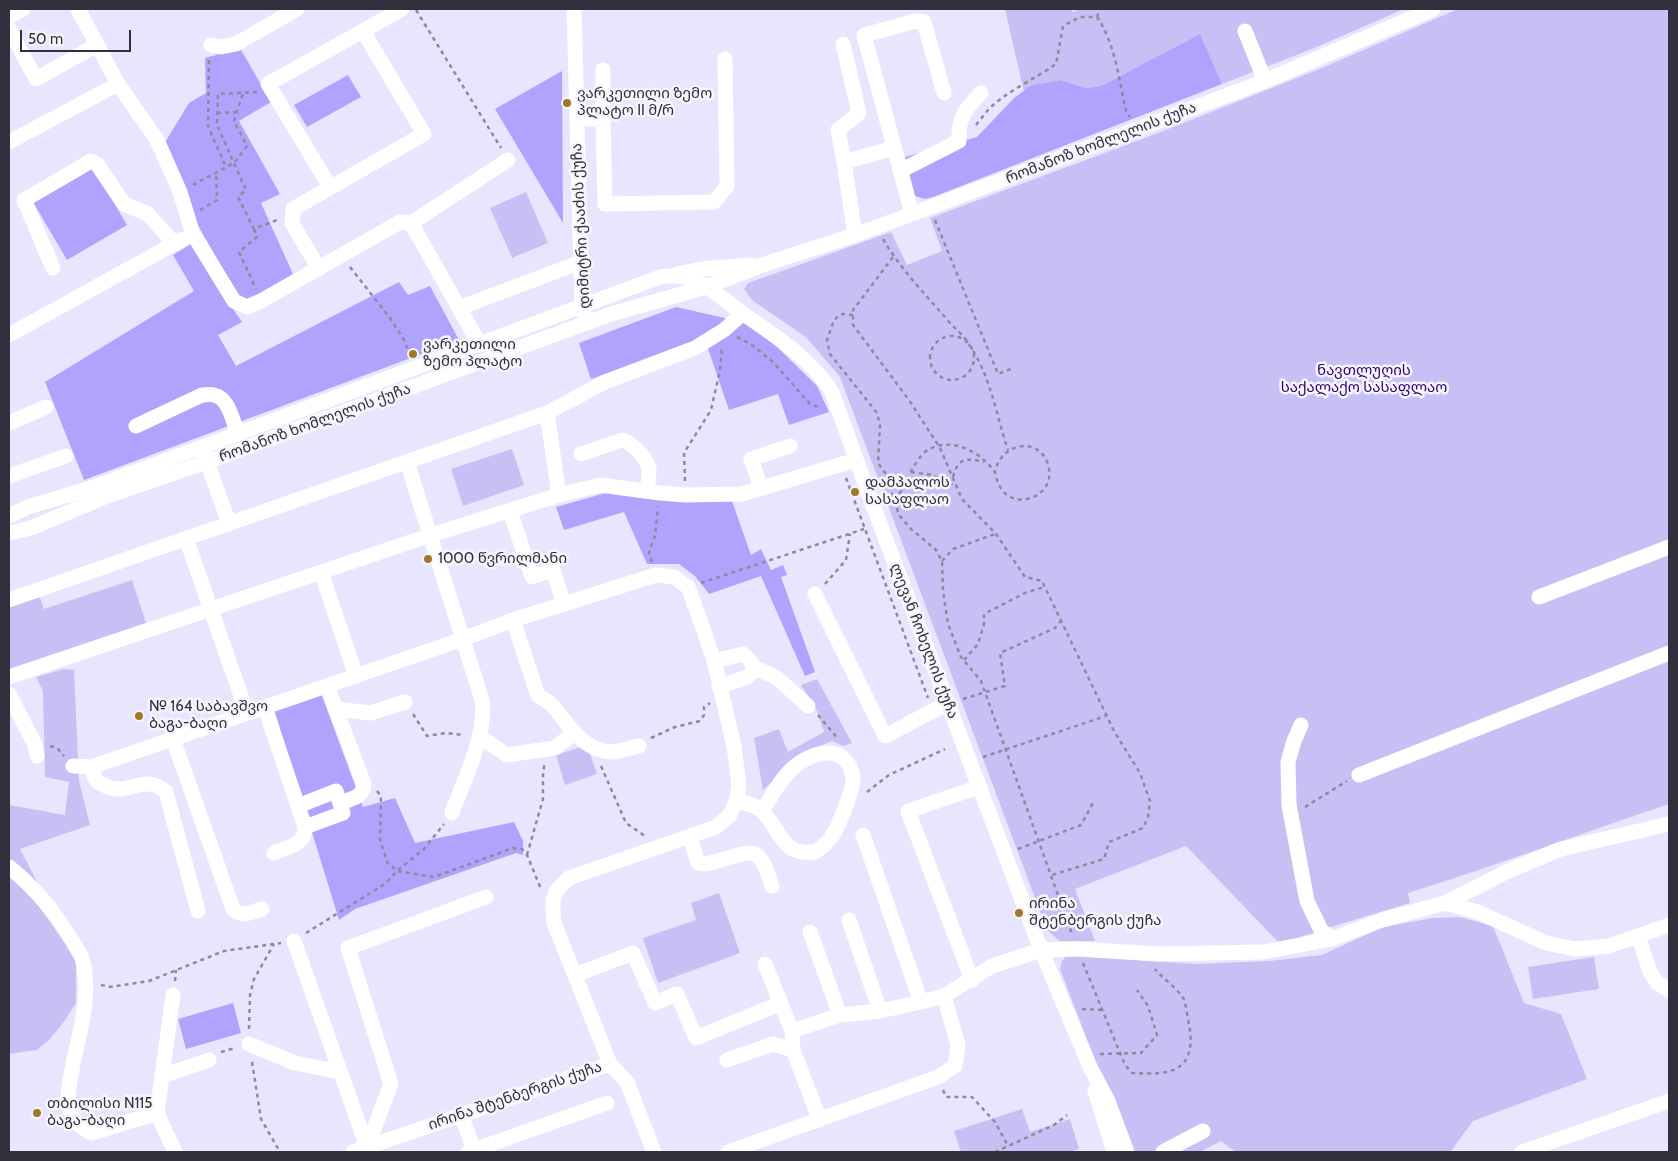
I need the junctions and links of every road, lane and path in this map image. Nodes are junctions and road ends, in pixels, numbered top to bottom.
1 (23, 9) edge
2 (297, 9) edge
3 (402, 9) edge
4 (415, 9) edge
5 (574, 9) edge
6 (1100, 9) edge
7 (1433, 9) edge
8 (83, 10) edge
9 (9, 17) edge
10 (1097, 17) junction
11 (9, 29) edge
12 (1245, 30) dead end
13 (363, 31) junction
14 (843, 44) dead end
15 (97, 45) junction
16 (211, 45) joint
17 (725, 59) dead end
18 (603, 70) dead end
19 (1264, 82) junction
20 (118, 84) junction
21 (273, 92) junction
22 (243, 93) junction
23 (944, 93) dead end
24 (981, 93) dead end
25 (237, 112) junction
26 (217, 113) junction
27 (577, 119) junction
28 (603, 119) junction
29 (1136, 130) junction
30 (959, 141) junction
31 (9, 142) edge
32 (894, 148) junction
33 (508, 160) joint
34 (844, 162) junction
35 (234, 163) junction
36 (226, 167) junction
37 (900, 171) junction
38 (216, 173) junction
39 (330, 187) junction
40 (180, 192) junction
41 (930, 207) junction
42 (192, 214) dead end
43 (293, 214) junction
44 (912, 214) junction
45 (411, 223) junction
46 (876, 227) junction
47 (254, 229) junction
48 (193, 234) junction
49 (855, 235) junction
50 (175, 244) junction
51 (341, 256) junction
52 (893, 257) junction
53 (580, 262) junction
54 (765, 264) junction
55 (724, 266) junction
56 (53, 268) dead end
57 (319, 269) junction
58 (671, 275) junction
59 (706, 286) junction
60 (261, 301) junction
61 (582, 306) junction
62 (459, 308) junction
63 (742, 313) junction
64 (853, 315) junction
65 (587, 323) junction
66 (724, 330) junction
67 (9, 335) edge
68 (480, 345) junction
69 (970, 345) junction
70 (1013, 368) dead end
71 (415, 369) junction
72 (46, 407) dead end
73 (547, 413) junction
74 (840, 415) junction
75 (9, 423) edge
76 (136, 426) dead end
77 (238, 434) junction
78 (790, 446) dead end
79 (938, 446) junction
80 (202, 447) junction
81 (1008, 450) junction
82 (581, 454) dead end
83 (66, 456) dead end
84 (856, 460) junction
85 (208, 462) junction
86 (407, 462) junction
87 (986, 463) junction
88 (841, 465) junction
89 (911, 472) junction
90 (995, 472) junction
91 (9, 476) edge
92 (953, 478) junction
93 (761, 488) junction
94 (957, 488) junction
95 (653, 492) junction
96 (559, 495) junction
97 (685, 495) junction
98 (896, 503) junction
99 (887, 507) dead end
100 (510, 511) junction
101 (9, 516) edge
102 (229, 523) junction
103 (880, 524) junction
104 (864, 529) junction
105 (9, 533) edge
106 (850, 534) junction
107 (996, 534) junction
108 (430, 535) junction
109 (186, 538) junction
110 (1669, 548) edge
111 (942, 561) junction
112 (321, 572) junction
113 (656, 575) junction
114 (1045, 586) junction
115 (688, 587) junction
116 (814, 594) joint
117 (1539, 598) dead end
118 (9, 600) edge
119 (564, 604) junction
120 (210, 609) junction
121 (513, 620) junction
122 (1061, 621) junction
123 (463, 639) junction
124 (1669, 653) edge
125 (964, 660) junction
126 (714, 661) junction
127 (754, 667) junction
128 (356, 676) junction
129 (9, 677) edge
130 (327, 686) junction
131 (720, 692) junction
132 (985, 692) junction
133 (9, 694) edge
134 (955, 701) junction
135 (405, 702) joint
136 (808, 706) joint
137 (336, 708) junction
138 (933, 711) junction
139 (247, 713) junction
140 (267, 714) dead end
141 (1106, 716) junction
142 (1301, 724) dead end
143 (574, 733) junction
144 (480, 737) junction
145 (173, 739) junction
146 (592, 746) junction
147 (639, 746) joint
148 (555, 748) junction
149 (945, 749) dead end
150 (36, 750) joint
151 (1007, 750) junction
152 (835, 753) junction
153 (970, 762) junction
154 (73, 766) joint
155 (91, 767) junction
156 (1359, 775) joint
157 (364, 784) junction
158 (979, 786) junction
159 (860, 796) dead end
160 (736, 801) junction
161 (1093, 802) dead end
162 (340, 803) junction
163 (298, 806) junction
164 (762, 811) junction
165 (452, 813) joint
166 (1291, 815) junction
167 (1669, 824) edge
168 (305, 827) junction
169 (863, 835) dead end
170 (690, 837) junction
171 (1039, 841) junction
172 (652, 850) junction
173 (274, 853) dead end
174 (1005, 854) junction
175 (527, 856) junction
176 (9, 867) edge
177 (397, 871) junction
178 (1051, 875) junction
179 (772, 886) dead end
180 (486, 897) dead end
181 (552, 901) junction
182 (1445, 903) junction
183 (262, 909) dead end
184 (198, 911) dead end
185 (849, 920) dead end
186 (1669, 925) edge
187 (810, 932) dead end
188 (1638, 936) junction
189 (1332, 939) junction
190 (294, 941) junction
191 (1077, 949) junction
192 (1041, 950) junction
193 (1159, 954) junction
194 (765, 964) dead end
195 (575, 975) junction
196 (972, 980) junction
197 (86, 982) junction
198 (1137, 990) dead end
199 (1669, 990) edge
200 (173, 995) dead end
201 (944, 996) junction
202 (921, 1002) junction
203 (781, 1003) junction
204 (1081, 1009) dead end
205 (1102, 1010) junction
206 (880, 1011) junction
207 (840, 1014) junction
208 (792, 1031) junction
209 (249, 1044) joint
210 (794, 1050) junction
211 (1120, 1053) junction
212 (209, 1060) joint
213 (727, 1060) dead end
214 (1094, 1061) junction
215 (610, 1064) junction
216 (340, 1072) junction
217 (162, 1076) junction
218 (938, 1077) junction
219 (1669, 1101) edge
220 (607, 1103) dead end
221 (157, 1113) junction
222 (461, 1115) junction
223 (1068, 1115) dead end
224 (820, 1120) junction
225 (1203, 1131) dead end
226 (1008, 1146) junction
227 (360, 1150) edge
228 (732, 1151) edge
229 (175, 1152) edge
230 (472, 1152) edge
231 (654, 1152) edge
232 (995, 1152) edge
233 (1114, 1152) edge
234 (1127, 1152) edge
235 (1163, 1152) edge
236 (1522, 1152) edge

1 - 9 street
2 - 16 street
3 - 13 street
4 - 33 path
5 - 27 street, დიმიტრი ქააძის ქუჩა
6 - 10 path
7 - 19 street, რომანოზ ხომლელის ქუჩა
8 - 15 street
10 - 29 path
10 - 30 path
11 - 15 street
12 - 19 street
13 - 21 street
13 - 39 street
14 - 34 street
15 - 20 street
16 - 36 path
17 - 28 street
18 - 28 street
19 - 29 street, რომანოზ ხომლელის ქუჩა
20 - 31 street
20 - 40 street
21 - 22 path
21 - 39 street
22 - 25 path
22 - 26 path
23 - 32 street
24 - 30 street
25 - 26 path
25 - 35 path
26 - 35 path
27 - 28 street
27 - 53 street, დიმიტრი ქააძის ქუჩა
29 - 41 street, რომანოზ ხომლელის ქუჩა
30 - 37 street
32 - 34 street
32 - 37 street
33 - 45 street
34 - 49 street
35 - 36 path
35 - 47 path
36 - 38 path
37 - 44 street
38 - 40 path
38 - 42 path
39 - 43 street
40 - 48 street
41 - 44 street, რომანოზ ხომლელის ქუჩა
41 - 70 path
43 - 47 path
43 - 57 street
44 - 46 street, რომანოზ ხომლელის ქუჩა
45 - 51 street
45 - 62 street
46 - 49 street, რომანოზ ხომლელის ქუჩა
46 - 52 path
47 - 60 path
48 - 50 street
48 - 60 street
49 - 54 street, რომანოზ ხომლელის ქუჩა
50 - 56 street
50 - 67 street
51 - 57 street
51 - 71 path
52 - 64 path
52 - 69 path
53 - 61 street, დიმიტრი ქააძის ქუჩა
53 - 62 street
54 - 55 street, რომანოზ ხომლელის ქუჩა
54 - 59 street, რომანოზ ხომლელის ქუჩა
55 - 58 street, რომანოზ ხომლელის ქუჩა
55 - 59 street
57 - 60 street
58 - 59 street
58 - 61 street, რომანოზ ხომლელის ქუჩა
59 - 63 street, ლევან ჩოხელის ქუჩა
59 - 65 street, რომანოზ ხომლელის ქუჩა
61 - 65 street, დიმიტრი ქააძის ქუჩა
61 - 68 street, რომანოზ ხომლელის ქუჩა
62 - 68 street
63 - 66 street
63 - 74 street, ლევან ჩოხელის ქუჩა
64 - 79 path
64 - 98 path
65 - 85 street, რომანოზ ხომლელის ქუჩა
66 - 73 street
66 - 74 path
66 - 97 path
68 - 71 street, რომანოზ ხომლელის ქუჩა
69 - 69 path
69 - 81 path
71 - 77 street, რომანოზ ხომლელის ქუჩა
72 - 75 street
73 - 86 street
73 - 96 street
74 - 84 street, ლევან ჩოხელის ქუჩა
76 - 77 street
77 - 80 street, რომანოზ ხომლელის ქუჩა
78 - 93 street
79 - 87 path
79 - 89 path
79 - 92 path
80 - 85 street
80 - 101 street, რომანოზ ხომლელის ქუჩა
81 - 90 path
81 - 90 path
82 - 95 street
83 - 91 street
84 - 88 street
84 - 103 street, ლევან ჩოხელის ქუჩა
85 - 102 street
85 - 105 street, რომანოზ ხომლელის ქუჩა
86 - 102 street
86 - 108 street
87 - 90 path
87 - 92 path
88 - 93 street
88 - 104 path
89 - 94 path
89 - 98 path
92 - 94 path
93 - 97 street
94 - 107 path
95 - 96 street
95 - 97 street
95 - 113 path
96 - 100 street
98 - 99 path
98 - 111 path
100 - 108 street
100 - 119 street
102 - 109 street
103 - 104 path
103 - 134 street, ლევან ჩოხელის ქუჩა
104 - 106 path
104 - 138 path
106 - 115 path
106 - 116 path
107 - 111 path
107 - 114 path
108 - 112 street
108 - 123 street
109 - 118 street
109 - 120 street
110 - 117 street
111 - 125 path
112 - 120 street
112 - 128 street
113 - 115 street
113 - 119 street
114 - 122 path
114 - 125 path
115 - 126 street
116 - 138 street
119 - 121 street
120 - 129 street
120 - 139 street
121 - 123 street
121 - 143 street
122 - 132 path
122 - 141 path
123 - 128 street
123 - 144 street
124 - 156 street
125 - 132 path
126 - 127 street
126 - 131 street
127 - 131 street
127 - 136 street
128 - 130 street
130 - 137 street
130 - 139 street
131 - 147 path
131 - 160 street
132 - 134 path
132 - 151 path
133 - 150 street
134 - 138 street
134 - 153 street, ლევან ჩოხელის ქუჩა
135 - 137 street
135 - 144 path
136 - 152 path
137 - 157 street
139 - 145 street
140 - 163 street
141 - 151 path
141 - 178 path
142 - 166 street
143 - 146 street
143 - 148 street
144 - 148 street
144 - 165 street
145 - 155 street
145 - 183 street
146 - 147 street
146 - 172 path
148 - 175 path
149 - 159 path
150 - 154 path
151 - 153 path
151 - 171 path
152 - 164 street
152 - 164 street
153 - 158 street, ლევან ჩოხელის ქუჩა
154 - 155 street
155 - 184 street
156 - 166 path
157 - 162 street
157 - 177 path
158 - 174 street, ლევან ჩოხელის ქუჩა
158 - 196 street
160 - 164 street
160 - 170 street
161 - 171 path
162 - 163 street
162 - 168 street
163 - 168 street
165 - 177 path
166 - 189 street
167 - 182 street
168 - 173 street
169 - 202 street
170 - 172 street
170 - 179 street
171 - 174 path
171 - 178 path
172 - 181 street
174 - 192 street, ლევან ჩოხელის ქუჩა
175 - 177 path
175 - 181 path
176 - 197 street
177 - 190 path
178 - 191 path
180 - 227 street
181 - 195 street
182 - 188 street
182 - 189 street
185 - 206 street
186 - 188 street
187 - 207 street
188 - 199 street
189 - 193 street
190 - 197 path
190 - 216 street
191 - 192 street
191 - 193 street
191 - 205 path
192 - 196 street
192 - 214 street, ლევან ჩოხელის ქუჩა
193 - 211 path
194 - 203 street
195 - 203 street
195 - 215 street
196 - 201 street
197 - 221 street
198 - 211 path
200 - 217 street
201 - 202 street
201 - 218 street
202 - 206 street
203 - 208 street
204 - 205 path
205 - 211 path
206 - 207 street
207 - 208 street
208 - 210 street
209 - 212 path
209 - 216 street
210 - 213 street
210 - 224 street
211 - 214 path
212 - 217 street
214 - 233 street, ლევან ჩოხელის ქუჩა
214 - 234 street, ლევან ჩოხელის ქუჩა
215 - 222 street, ირინა შტენბერგის ქუჩა
215 - 231 street, ირინა შტენბერგის ქუჩა
216 - 227 street
217 - 221 street
218 - 224 street
218 - 226 path
219 - 236 street
220 - 230 street
221 - 229 street
222 - 227 street, ირინა შტენბერგის ქუჩა
222 - 230 street
223 - 226 path
224 - 228 street
225 - 235 street
226 - 232 path

